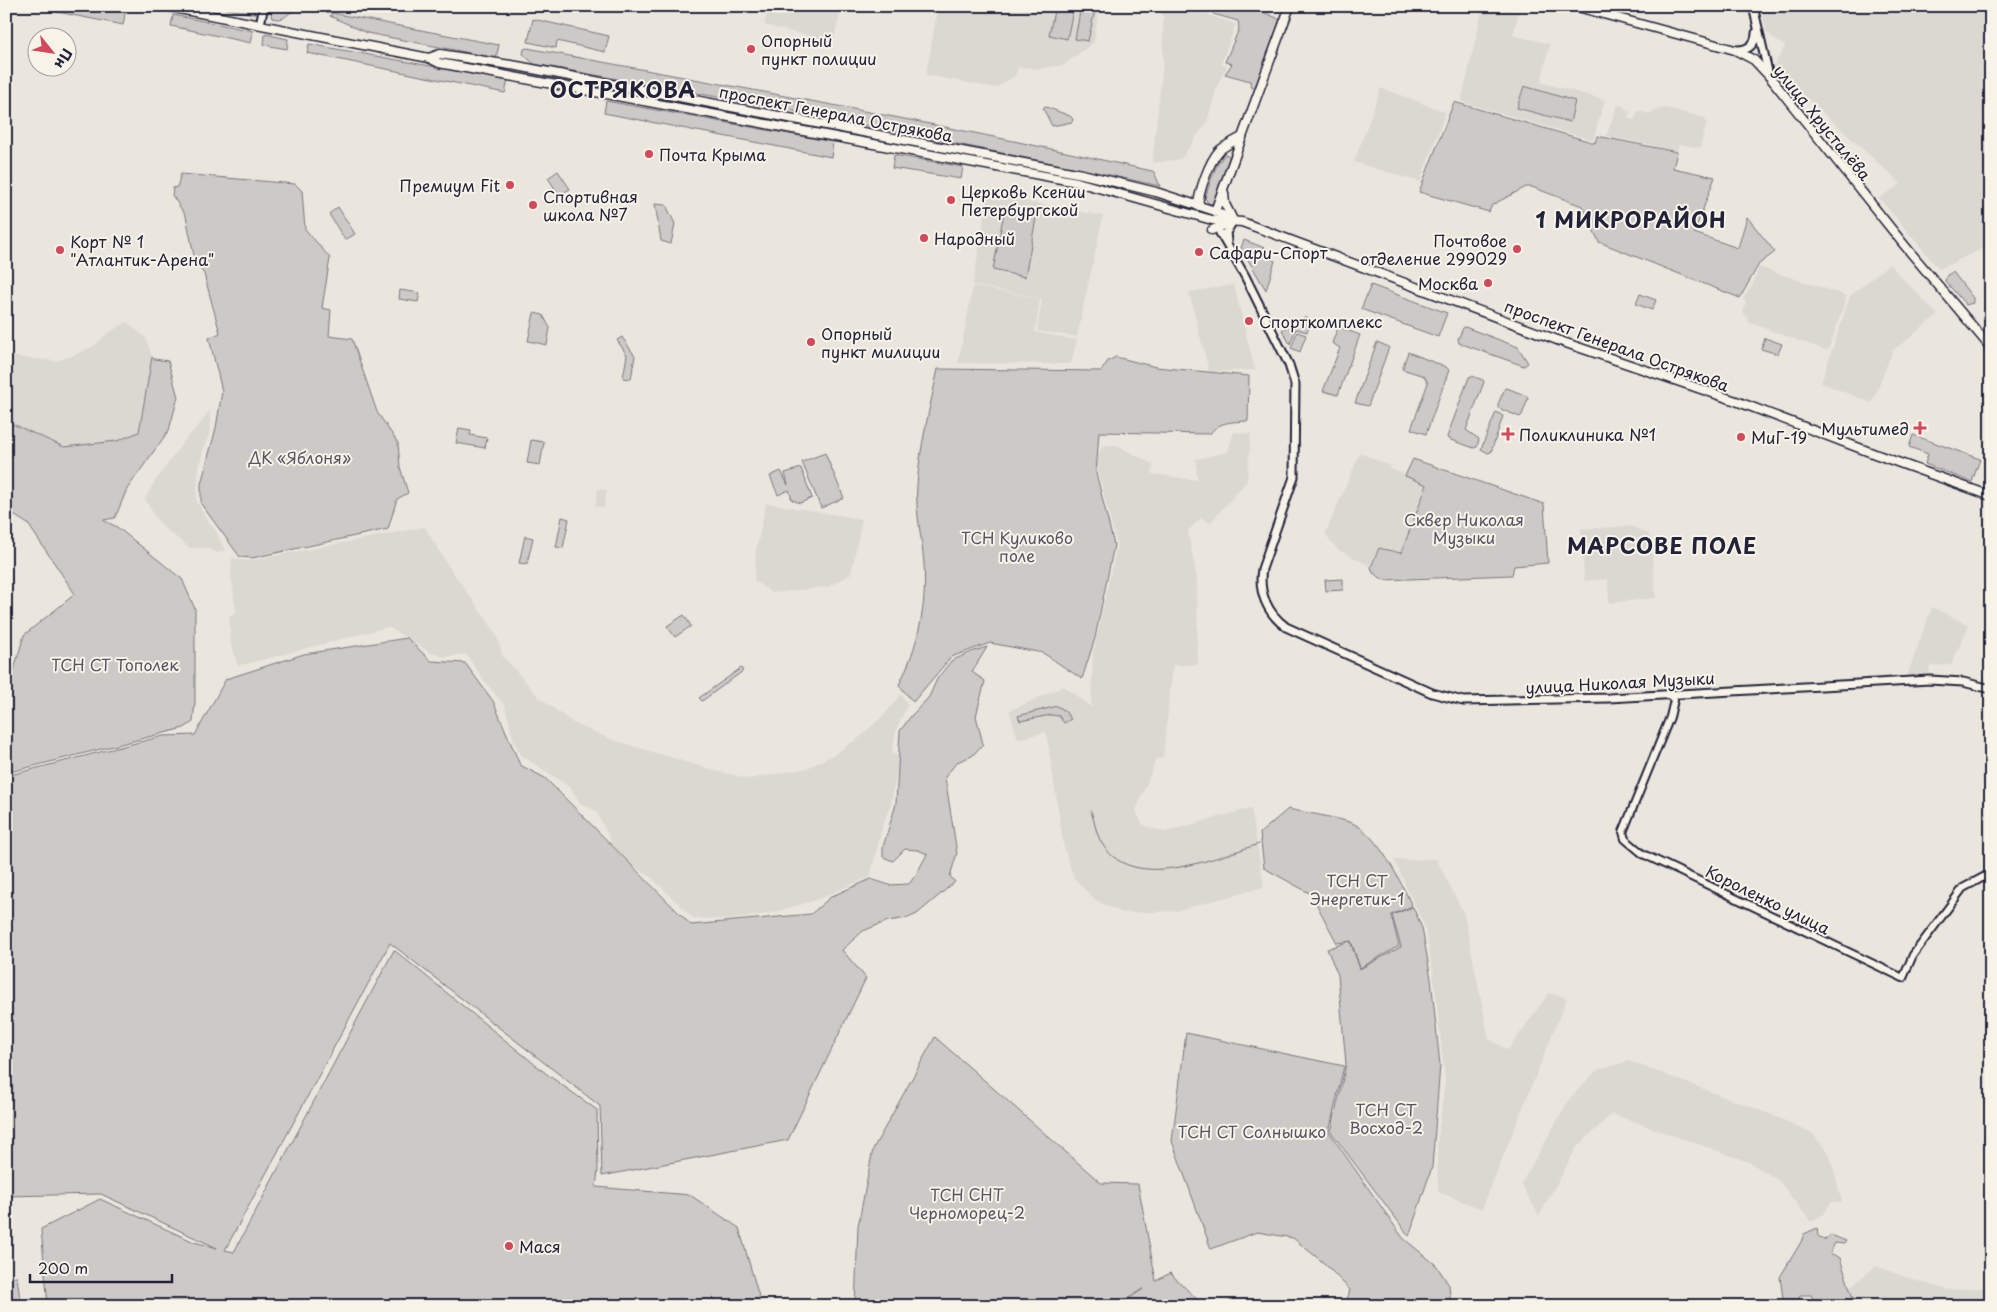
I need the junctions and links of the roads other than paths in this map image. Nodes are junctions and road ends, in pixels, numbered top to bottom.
1 (164, 6) edge
2 (264, 6) edge
3 (1290, 6) edge
4 (1574, 6) edge
5 (1753, 6) edge
6 (260, 24) junction
7 (1757, 27) junction
8 (1760, 42) junction
9 (1735, 50) junction
10 (429, 58) junction
11 (1754, 60) junction
12 (1769, 76) junction
13 (1242, 136) junction
14 (1219, 152) junction
15 (1234, 158) junction
16 (1224, 186) junction
17 (1198, 206) junction
18 (1216, 211) junction
19 (1210, 217) junction
20 (1233, 221) junction
21 (1216, 230) junction
22 (1231, 251) junction
23 (1989, 345) edge
24 (1991, 496) edge
25 (1991, 689) edge
26 (1668, 694) junction
27 (1991, 873) edge

1 - 6 main road, проспект Генерала Острякова
2 - 6 main road
3 - 13 main road
4 - 9 main road, улица Хрусталёва
5 - 7 main road
6 - 10 main road, проспект Генерала Острякова
7 - 8 main road
7 - 9 main road
8 - 11 main road
8 - 12 main road
9 - 11 main road, улица Хрусталёва
10 - 17 main road, проспект Генерала Острякова
10 - 19 main road, проспект Генерала Острякова
11 - 12 main road, улица Хрусталёва
12 - 23 main road, улица Хрусталёва
13 - 14 main road
13 - 15 main road
14 - 15 main road
14 - 17 main road
15 - 16 main road
16 - 18 main road
16 - 20 main road
17 - 18 main road, проспект Генерала Острякова
17 - 19 main road
18 - 19 main road
18 - 20 main road, проспект Генерала Острякова
19 - 20 main road, проспект Генерала Острякова
19 - 21 main road
20 - 21 main road
20 - 22 main road
20 - 24 main road, проспект Генерала Острякова
21 - 22 main road
22 - 26 main road, улица Николая Музыки
25 - 26 main road, улица Николая Музыки
26 - 27 street, Короленко улица

